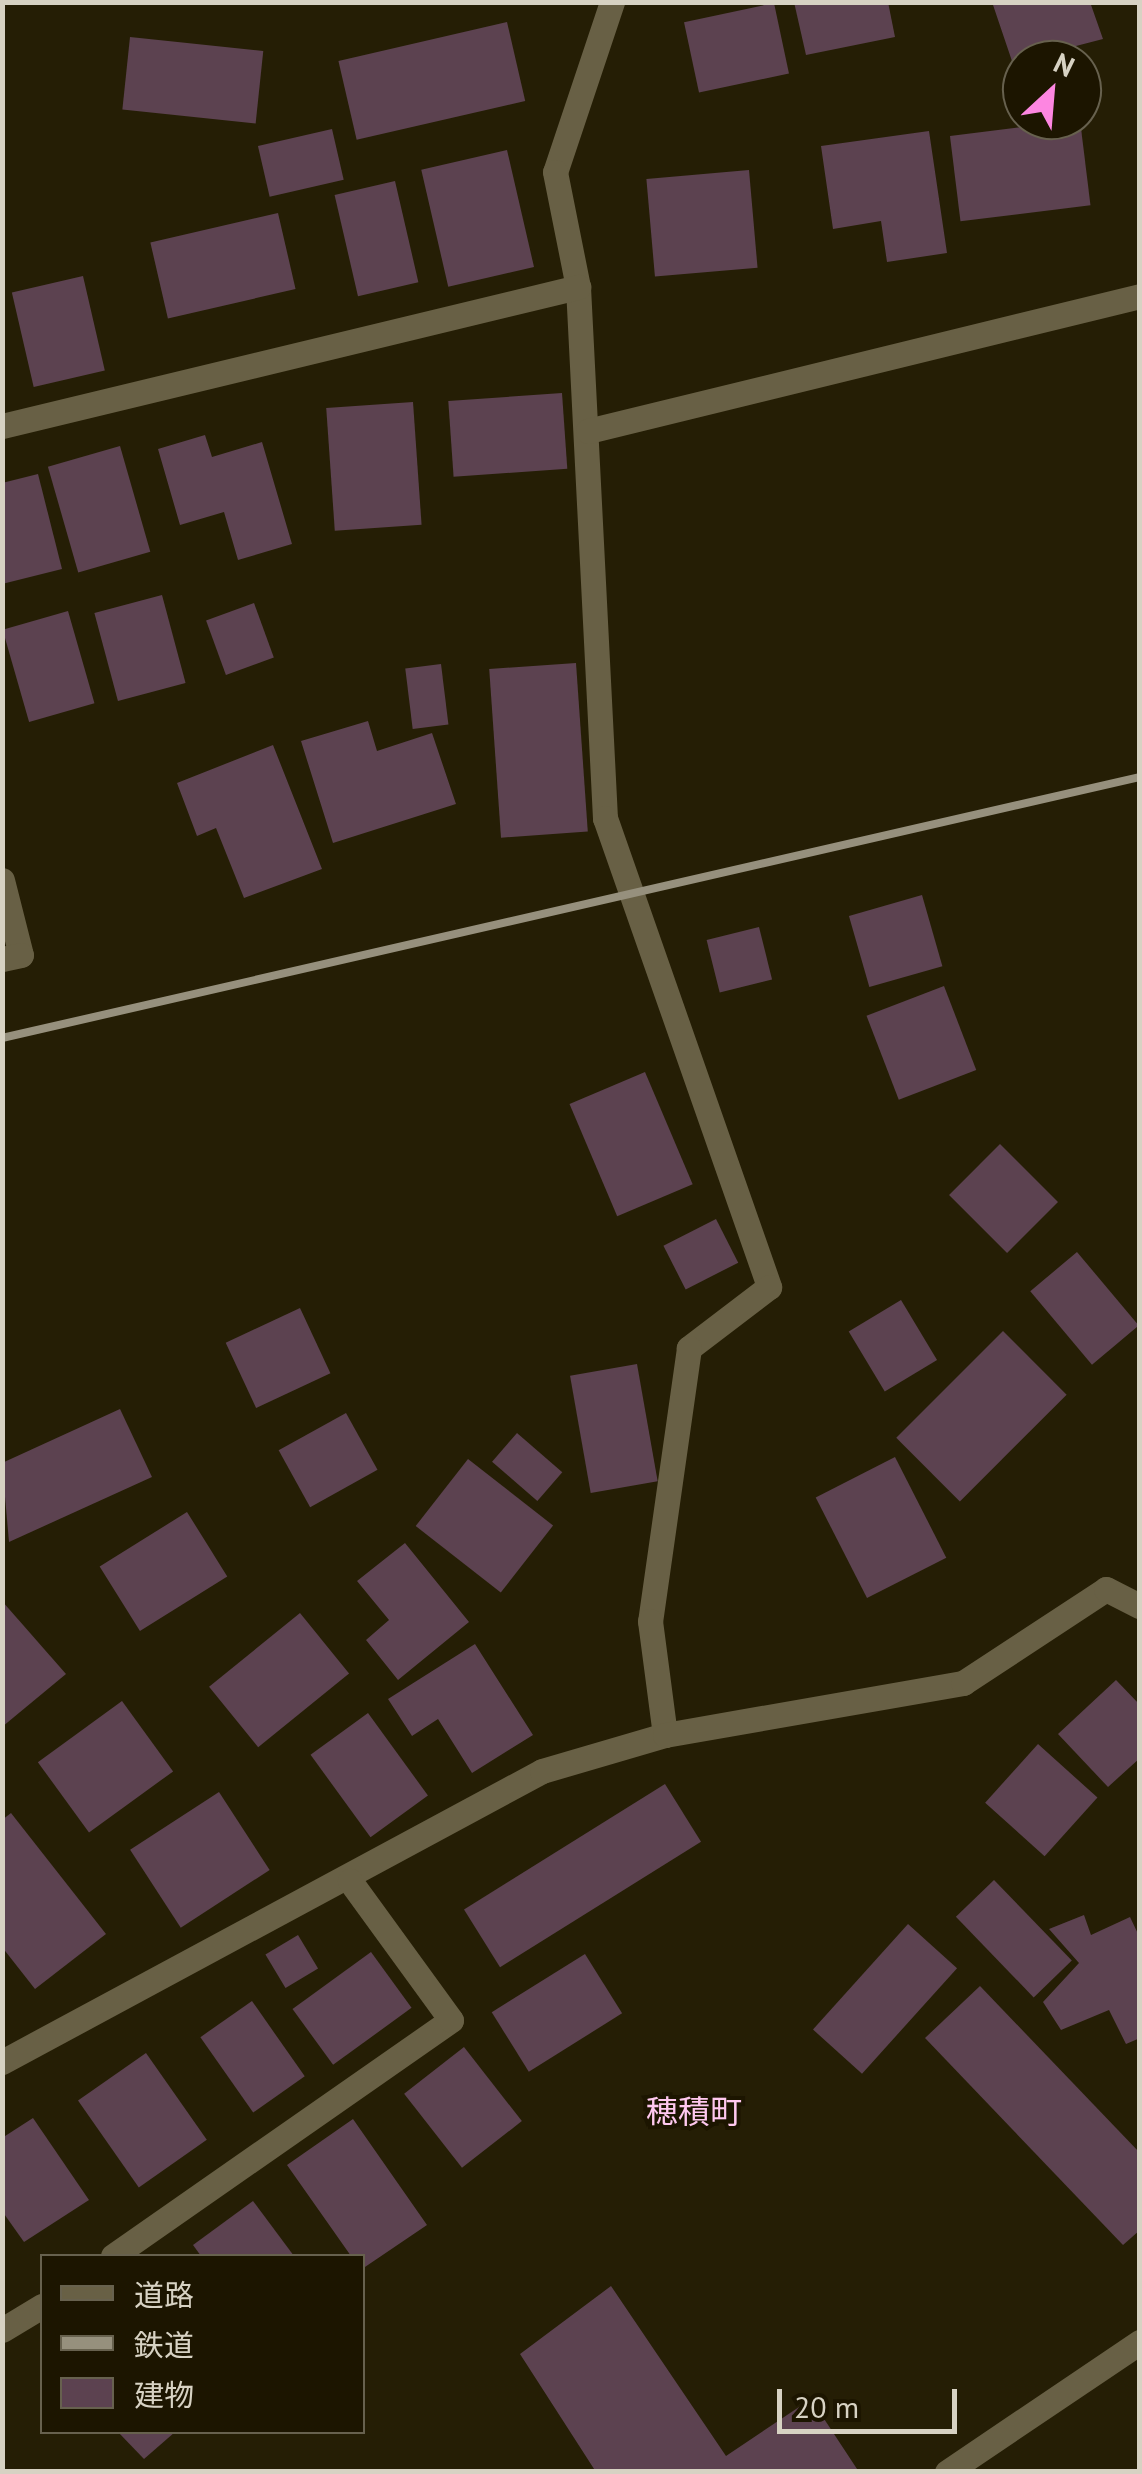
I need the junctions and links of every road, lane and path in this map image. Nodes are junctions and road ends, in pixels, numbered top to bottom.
1 (612, 2) edge
2 (578, 287) junction
3 (1140, 296) edge
4 (2, 426) edge
5 (588, 430) junction
6 (2, 880) edge
7 (2, 959) edge
8 (1140, 1606) edge
9 (665, 1735) junction
10 (350, 1881) junction
11 (2, 2062) edge
12 (117, 2254) edge
13 (40, 2307) edge
14 (2, 2330) edge
15 (1140, 2342) edge
16 (947, 2472) edge

1 - 2 street
2 - 4 street
2 - 5 street
3 - 5 street
5 - 9 street
6 - 7 street
8 - 9 street
9 - 10 street
10 - 11 street
10 - 12 street
13 - 14 street
15 - 16 street

